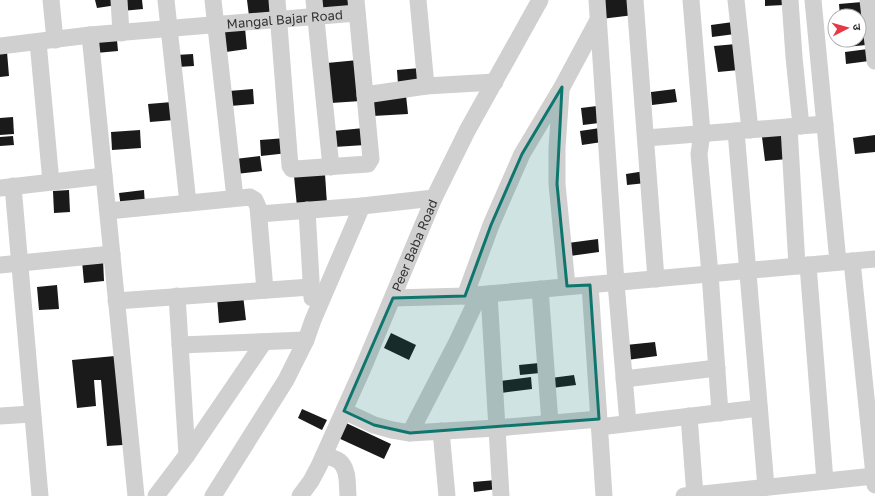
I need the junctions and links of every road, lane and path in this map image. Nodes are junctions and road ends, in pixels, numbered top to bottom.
1 (52, 0) edge
2 (119, 0) edge
3 (166, 0) edge
4 (214, 0) edge
5 (277, 0) edge
6 (314, 0) edge
7 (418, 0) edge
8 (540, 0) edge
9 (597, 0) edge
10 (635, 0) edge
11 (691, 0) edge
12 (736, 0) edge
13 (790, 0) edge
14 (813, 0) edge
15 (868, 0) edge
16 (357, 6) edge
17 (315, 17) junction
18 (279, 20) junction
19 (598, 20) junction
20 (216, 25) junction
21 (168, 29) junction
22 (121, 33) junction
23 (90, 35) junction
24 (47, 41) junction
25 (874, 41) edge
26 (0, 46) edge
27 (875, 62) edge
28 (494, 82) junction
29 (426, 86) junction
30 (562, 87) junction
31 (365, 95) junction
32 (825, 124) junction
33 (795, 126) junction
34 (743, 130) junction
35 (702, 133) junction
36 (646, 138) junction
37 (331, 167) junction
38 (104, 176) junction
39 (51, 182) junction
40 (6, 187) edge
41 (235, 198) junction
42 (434, 198) junction
43 (188, 203) junction
44 (362, 206) junction
45 (307, 210) junction
46 (108, 211) junction
47 (259, 214) junction
48 (112, 254) junction
49 (875, 259) edge
50 (845, 262) junction
51 (19, 263) junction
52 (0, 265) edge
53 (802, 266) junction
54 (748, 270) junction
55 (710, 274) junction
56 (656, 279) junction
57 (616, 282) junction
58 (590, 285) junction
59 (566, 286) junction
60 (311, 287) junction
61 (540, 289) junction
62 (265, 290) junction
63 (478, 295) junction
64 (177, 296) junction
65 (393, 298) junction
66 (116, 301) junction
67 (313, 320) junction
68 (306, 340) junction
69 (264, 342) junction
70 (180, 345) junction
71 (717, 368) junction
72 (624, 379) junction
73 (759, 408) junction
74 (344, 411) junction
75 (720, 413) junction
76 (32, 414) junction
77 (0, 416) edge
78 (689, 416) junction
79 (550, 423) junction
80 (599, 423) junction
81 (628, 423) junction
82 (497, 428) junction
83 (441, 431) junction
84 (410, 433) junction
85 (873, 450) edge
86 (188, 455) junction
87 (324, 455) junction
88 (825, 481) junction
89 (875, 481) edge
90 (766, 487) junction
91 (40, 496) edge
92 (136, 496) edge
93 (156, 496) edge
94 (213, 496) edge
95 (300, 496) edge
96 (348, 496) edge
97 (447, 496) edge
98 (501, 496) edge
99 (604, 496) edge
100 (691, 496) edge

1 - 24 street
2 - 22 street
3 - 21 street
4 - 20 street
5 - 18 street
6 - 17 street
7 - 29 street
8 - 28 street, Peer Baba Road
9 - 19 street
10 - 36 street
11 - 35 street
12 - 34 street
13 - 33 street
14 - 32 street
15 - 25 street
16 - 17 street, Mangal Bajar Road
16 - 31 street, Mangal Bajar Road
17 - 18 street, Mangal Bajar Road
17 - 37 street
18 - 20 street, Mangal Bajar Road
18 - 37 street
19 - 30 street
19 - 57 street
20 - 21 street, Mangal Bajar Road
20 - 41 street
21 - 22 street, Mangal Bajar Road
21 - 43 street
22 - 23 street, Mangal Bajar Road
23 - 24 street, Mangal Bajar Road
23 - 38 street
24 - 26 street, Mangal Bajar Road
24 - 39 street
25 - 27 street
28 - 29 street
28 - 42 street, Peer Baba Road
29 - 31 street
30 - 59 street
30 - 63 street
31 - 37 street, Mangal Bajar Road
32 - 33 street
32 - 50 street
33 - 34 street
33 - 53 street
34 - 35 street
34 - 54 street
35 - 36 street
35 - 55 street
36 - 56 street
38 - 39 street
38 - 46 street
39 - 40 street
40 - 51 street
41 - 43 street
41 - 47 street
42 - 44 street
42 - 65 street, Peer Baba Road
43 - 46 street
44 - 45 street
44 - 67 street
45 - 47 street
45 - 60 street
46 - 48 street
47 - 62 street
48 - 51 street
48 - 66 street
49 - 50 street
50 - 53 street
50 - 85 street
51 - 52 street
51 - 76 street
53 - 54 street
53 - 88 street
54 - 55 street
54 - 73 street
55 - 56 street
55 - 71 street
56 - 57 street
57 - 58 street
57 - 72 street
58 - 59 street
58 - 80 street
59 - 61 street
60 - 62 street
60 - 67 street
61 - 63 street
61 - 79 street
62 - 64 street
63 - 65 street
63 - 82 street
63 - 84 street
64 - 66 street
64 - 70 street
65 - 74 street, Peer Baba Road
66 - 92 street
67 - 68 street
68 - 69 street
68 - 94 street
69 - 70 street
69 - 86 street
70 - 86 street
71 - 72 street
71 - 75 street
72 - 81 street
73 - 75 street
73 - 90 street
74 - 84 street
74 - 87 street, Peer Baba Road
75 - 78 street
76 - 77 street
76 - 91 street
78 - 81 street
78 - 100 street
79 - 80 street
79 - 82 street
80 - 81 street
80 - 99 street
82 - 83 street
82 - 98 street
83 - 84 street
83 - 97 street
85 - 89 street
86 - 93 street
87 - 95 street, Peer Baba Road
87 - 96 street
88 - 89 street
88 - 90 street
90 - 100 street

